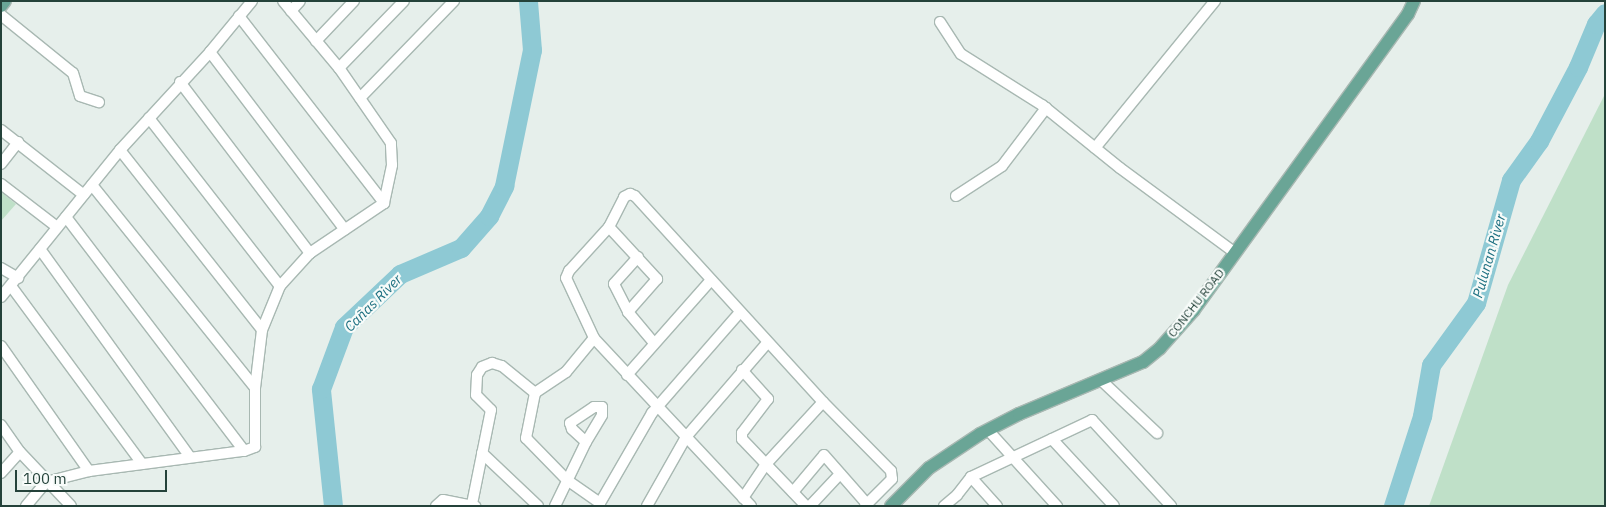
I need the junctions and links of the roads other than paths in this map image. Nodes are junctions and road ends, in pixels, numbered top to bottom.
1 (5, 1) edge
2 (252, 1) edge
3 (283, 1) edge
4 (300, 1) edge
5 (354, 1) edge
6 (404, 1) edge
7 (454, 1) edge
8 (1215, 1) edge
9 (1414, 1) edge
10 (1, 6) edge
11 (291, 11) junction
12 (1, 15) edge
13 (239, 16) junction
14 (940, 22) dead end
15 (316, 41) junction
16 (210, 52) junction
17 (339, 68) junction
18 (180, 82) junction
19 (360, 98) junction
20 (99, 102) dead end
21 (1046, 108) junction
22 (149, 118) junction
23 (1, 130) edge
24 (18, 142) junction
25 (1095, 148) junction
26 (120, 150) junction
27 (1, 164) edge
28 (1, 184) edge
29 (92, 185) junction
30 (84, 195) junction
31 (956, 196) dead end
32 (384, 203) junction
33 (66, 218) junction
34 (57, 227) junction
35 (609, 227) junction
36 (345, 230) junction
37 (40, 250) junction
38 (1234, 252) junction
39 (310, 253) junction
40 (638, 257) junction
41 (1, 268) edge
42 (18, 278) junction
43 (711, 280) junction
44 (11, 286) junction
45 (280, 286) junction
46 (1, 297) edge
47 (628, 312) junction
48 (740, 312) junction
49 (262, 330) junction
50 (594, 338) junction
51 (768, 342) junction
52 (654, 343) junction
53 (1, 346) edge
54 (742, 370) junction
55 (628, 374) junction
56 (1102, 381) junction
57 (255, 388) junction
58 (535, 393) junction
59 (823, 402) junction
60 (657, 407) junction
61 (1, 425) edge
62 (988, 430) junction
63 (1157, 434) dead end
64 (686, 437) junction
65 (1052, 439) junction
66 (586, 442) dead end
67 (244, 451) junction
68 (20, 452) junction
69 (482, 453) junction
70 (190, 457) junction
71 (1014, 458) junction
72 (142, 464) junction
73 (766, 464) junction
74 (89, 471) junction
75 (1, 473) edge
76 (840, 474) junction
77 (971, 477) junction
78 (567, 480) junction
79 (46, 482) junction
80 (793, 492) junction
81 (743, 498) junction
82 (474, 505) edge
83 (600, 505) edge
84 (866, 505) edge
85 (26, 506) edge
86 (71, 506) edge
87 (436, 506) edge
88 (538, 506) edge
89 (555, 506) edge
90 (647, 506) edge
91 (751, 506) edge
92 (808, 506) edge
93 (891, 506) edge
94 (944, 506) edge
95 (997, 506) edge
96 (1057, 506) edge
97 (1114, 506) edge
98 (1171, 506) edge

1 - 10 main road
2 - 13 street
3 - 11 street
4 - 11 street
5 - 15 street
6 - 17 street
7 - 19 street
8 - 25 street
9 - 38 main road, CONCHU ROAD
11 - 15 street
12 - 20 street
13 - 16 street
13 - 32 street
14 - 21 street
15 - 17 street
16 - 18 street
16 - 36 street
17 - 19 street
18 - 22 street
18 - 39 street
19 - 32 street
21 - 25 street
21 - 31 street
22 - 26 street
22 - 45 street
23 - 24 street
24 - 27 street
24 - 30 street
25 - 38 street
26 - 29 street
26 - 49 street
28 - 34 street
29 - 30 street
29 - 57 street
30 - 33 street
32 - 36 street
33 - 34 street
33 - 67 street
34 - 37 street
35 - 40 street
35 - 43 street
35 - 50 street
36 - 39 street
37 - 42 street
37 - 70 street
38 - 56 main road, CONCHU ROAD
39 - 45 street
40 - 47 street
40 - 47 street
41 - 42 street
42 - 44 street
43 - 48 street
43 - 52 street
44 - 46 street
44 - 72 street
45 - 49 street
47 - 52 street
48 - 51 street
48 - 60 street
49 - 57 street
50 - 55 street
50 - 58 street
51 - 54 street
51 - 59 street
52 - 55 street
53 - 74 street
54 - 64 street
54 - 73 street
55 - 60 street
56 - 62 main road, CONCHU ROAD
56 - 63 street
57 - 67 street
58 - 69 street
58 - 78 street
59 - 73 street
59 - 84 street
60 - 64 street
60 - 83 street
61 - 68 street
62 - 71 street
62 - 93 main road, CONCHU ROAD
64 - 81 street
64 - 90 street
65 - 71 street
65 - 97 street
65 - 98 street
66 - 78 street
67 - 70 street
68 - 75 street
68 - 79 street
69 - 82 street
69 - 88 street
70 - 72 street
71 - 77 street
71 - 96 street
72 - 74 street
73 - 80 street
73 - 81 street
74 - 79 street
76 - 80 street
76 - 84 street
76 - 92 street
77 - 94 street
77 - 95 street
78 - 83 street
78 - 89 street
79 - 85 street
79 - 86 street
80 - 92 street
81 - 91 street
82 - 87 street

